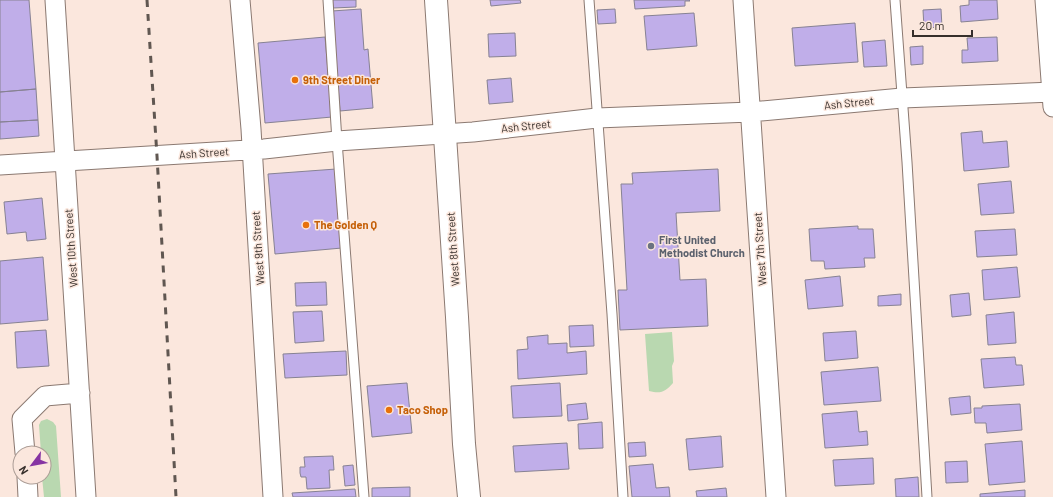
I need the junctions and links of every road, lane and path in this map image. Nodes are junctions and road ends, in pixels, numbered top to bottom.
1 (55, 0) edge
2 (240, 0) edge
3 (328, 0) edge
4 (436, 0) edge
5 (589, 0) edge
6 (743, 0) edge
7 (895, 0) edge
8 (1046, 0) edge
9 (1053, 97) edge
10 (902, 98) junction
11 (750, 112) junction
12 (597, 118) junction
13 (445, 134) junction
14 (337, 141) junction
15 (252, 150) junction
16 (65, 162) junction
17 (0, 165) edge
18 (80, 393) junction
19 (24, 445) edge
20 (27, 485) edge
21 (28, 497) edge
22 (86, 497) edge
23 (273, 497) edge
24 (364, 497) edge
25 (469, 497) edge
26 (622, 497) edge
27 (776, 497) edge
28 (927, 497) edge

1 - 16 street, West 10th Street
2 - 15 street, West 9th Street
3 - 14 lane
4 - 13 main road, West 8th Street
5 - 12 lane
6 - 11 street, West 7th Street
7 - 10 lane
8 - 9 street
9 - 10 street, Ash Street
10 - 11 street, Ash Street
10 - 28 lane
11 - 12 street, Ash Street
11 - 27 street, West 7th Street
12 - 13 street, Ash Street
12 - 26 lane
13 - 14 street, Ash Street
13 - 25 main road, West 8th Street
14 - 15 street, Ash Street
14 - 24 lane
15 - 16 street, Ash Street
15 - 23 street, West 9th Street
16 - 17 street, Ash Street
16 - 18 street, West 10th Street
18 - 19 street
18 - 22 street, West 10th Street
20 - 21 street

